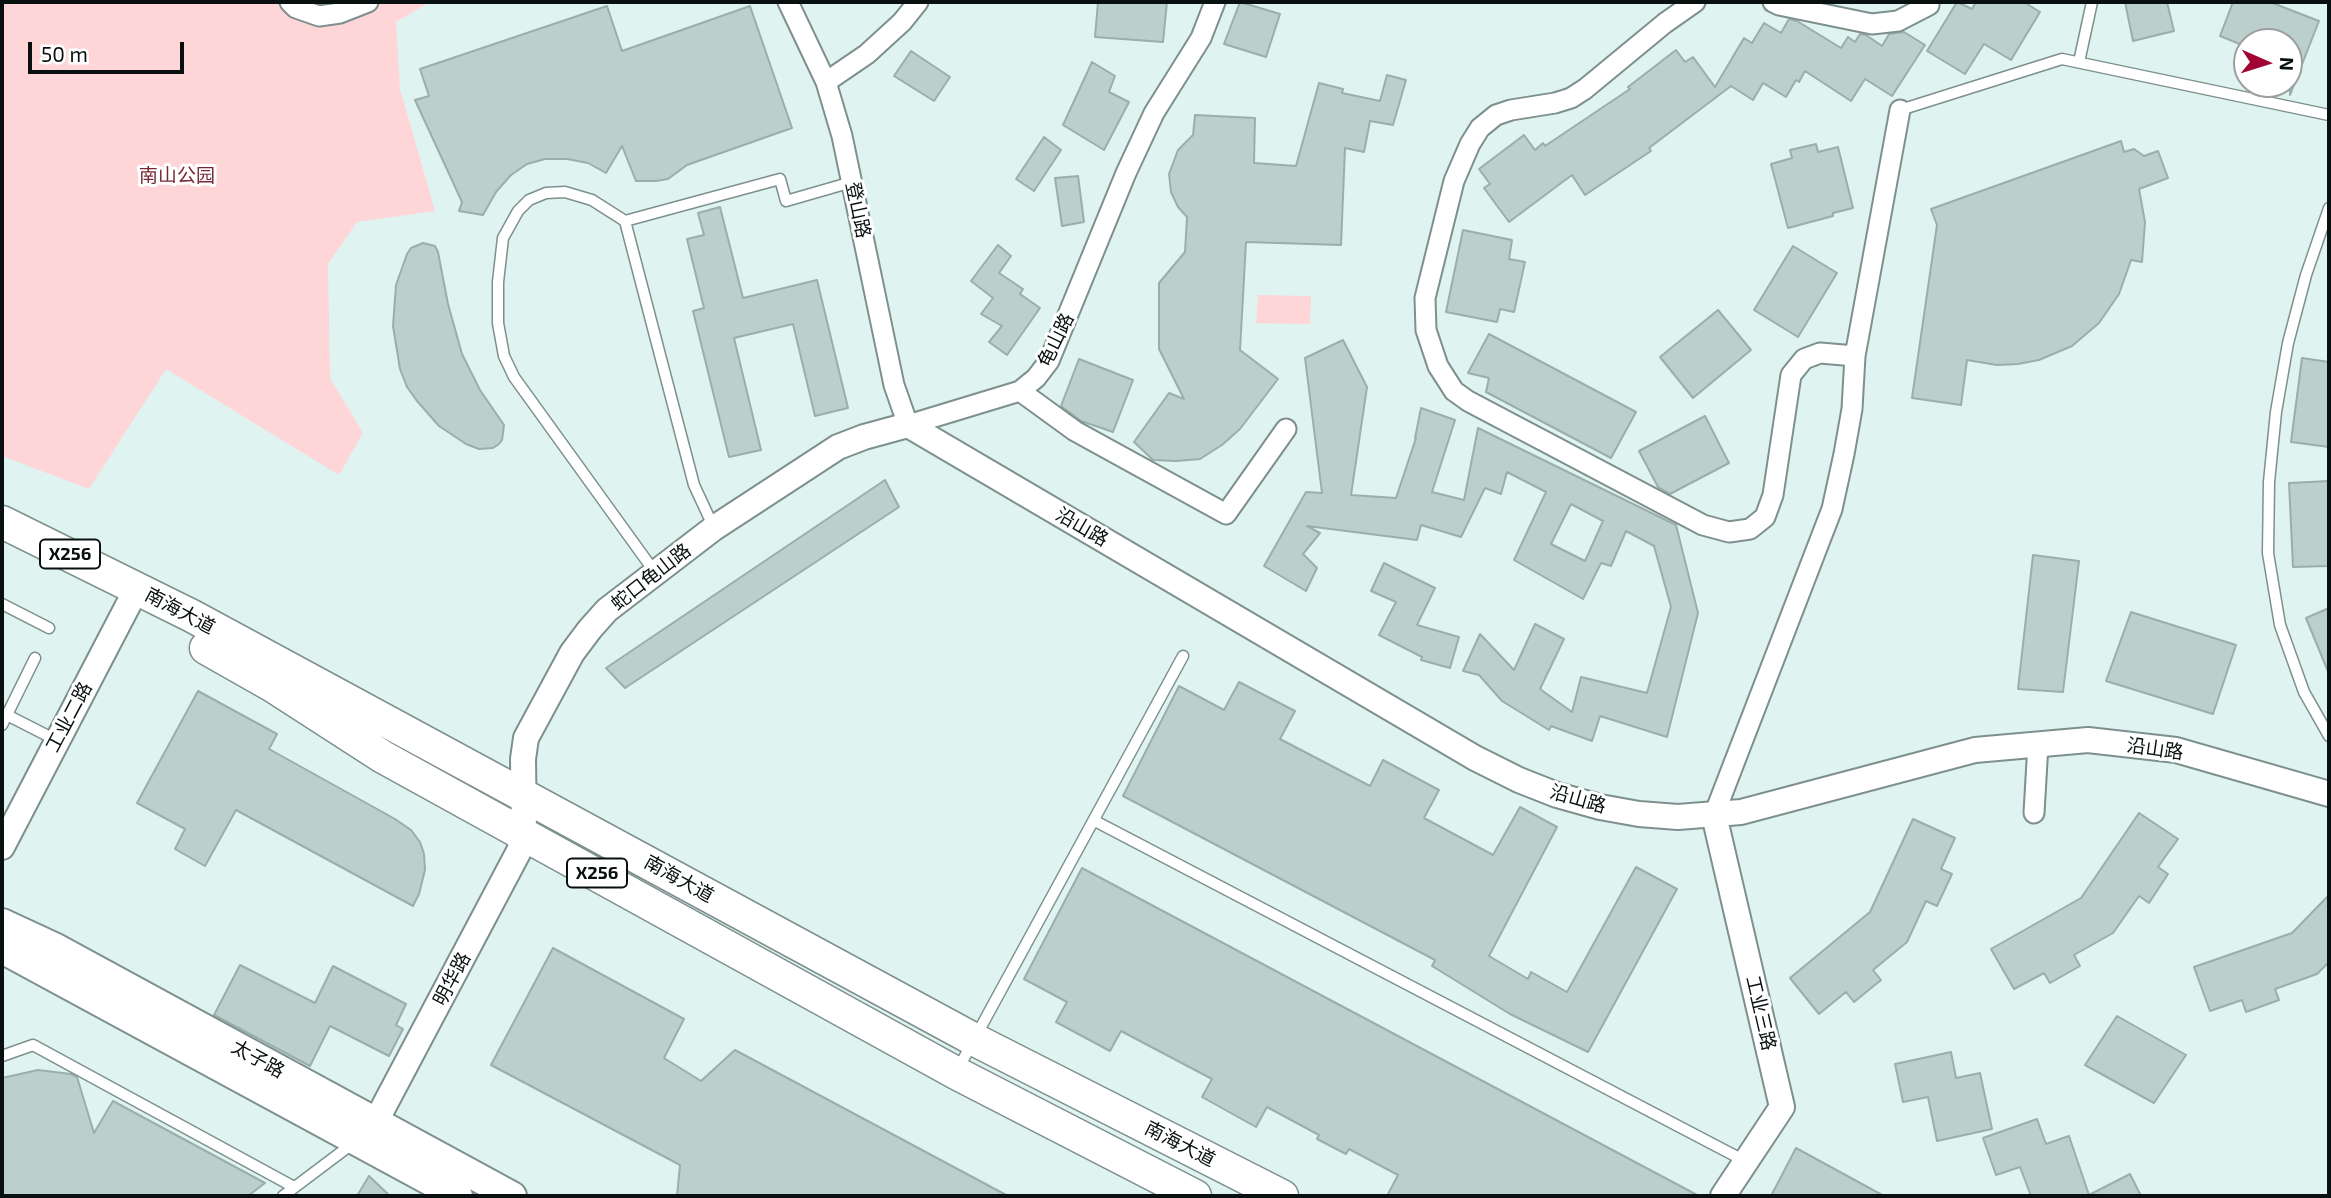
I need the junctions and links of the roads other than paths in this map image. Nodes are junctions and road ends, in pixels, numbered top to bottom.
1 (290, 2) edge
2 (368, 2) edge
3 (788, 2) edge
4 (918, 2) edge
5 (1215, 2) edge
6 (1695, 2) edge
7 (1773, 2) edge
8 (2092, 2) edge
9 (1929, 5) dead end
10 (2078, 62) junction
11 (826, 82) junction
12 (1900, 110) joint
13 (2329, 115) edge
14 (852, 183) junction
15 (2329, 208) edge
16 (625, 221) junction
17 (1855, 356) junction
18 (1020, 391) junction
19 (908, 425) junction
20 (1286, 429) dead end
21 (2, 522) edge
22 (714, 528) junction
23 (2, 544) edge
24 (656, 573) junction
25 (132, 597) junction
26 (2, 604) edge
27 (49, 628) dead end
28 (1183, 656) dead end
29 (35, 658) dead end
30 (7, 715) junction
31 (2, 725) edge
32 (2329, 736) edge
33 (57, 741) junction
34 (2038, 744) junction
35 (523, 794) junction
36 (2329, 794) edge
37 (2034, 813) dead end
38 (1714, 815) junction
39 (1095, 821) junction
40 (524, 833) junction
41 (2, 847) edge
42 (2, 923) edge
43 (2, 950) edge
44 (975, 1040) junction
45 (2, 1056) edge
46 (956, 1073) junction
47 (365, 1132) junction
48 (1745, 1161) junction
49 (294, 1187) junction
50 (283, 1196) edge
51 (458, 1196) edge
52 (512, 1196) edge
53 (1195, 1196) edge
54 (1282, 1196) edge
55 (1723, 1196) edge

1 - 2 street
3 - 11 street, 登山路
4 - 11 street
5 - 18 street, 龟山路
6 - 17 street
7 - 9 street
8 - 10 lane
10 - 12 lane
10 - 13 lane
11 - 14 street, 登山路
12 - 17 street
14 - 16 lane
14 - 19 street, 登山路
15 - 32 lane
16 - 22 lane
16 - 24 lane
17 - 38 street
18 - 19 street, 龟山路
18 - 20 street
19 - 22 street, 蛇口龟山路
19 - 38 street, 沿山路
21 - 25 main road, 南海大道 / X256
22 - 24 street, 蛇口龟山路
23 - 25 main road, 南海大道 / X256
24 - 35 street, 蛇口龟山路
25 - 33 street, 工业二路
25 - 35 main road, 南海大道 / X256
25 - 40 main road, 南海大道 / X256
26 - 27 lane
28 - 39 lane
29 - 30 lane
30 - 31 lane
30 - 33 lane
33 - 41 street, 工业二路
34 - 36 street, 沿山路
34 - 37 street
34 - 38 street, 沿山路
35 - 40 street, 蛇口龟山路
35 - 44 main road, 南海大道 / X256
38 - 48 street, 工业三路
39 - 44 lane
39 - 48 lane
40 - 46 main road, 南海大道 / X256
40 - 47 street, 明华路
42 - 47 main road, 太子路
43 - 47 main road, 太子路
44 - 46 lane
44 - 54 main road, 南海大道 / X256
45 - 49 lane
46 - 53 main road, 南海大道 / X256
47 - 49 lane
47 - 51 main road, 太子路
47 - 52 main road, 太子路
48 - 55 street, 工业三路
49 - 50 lane

